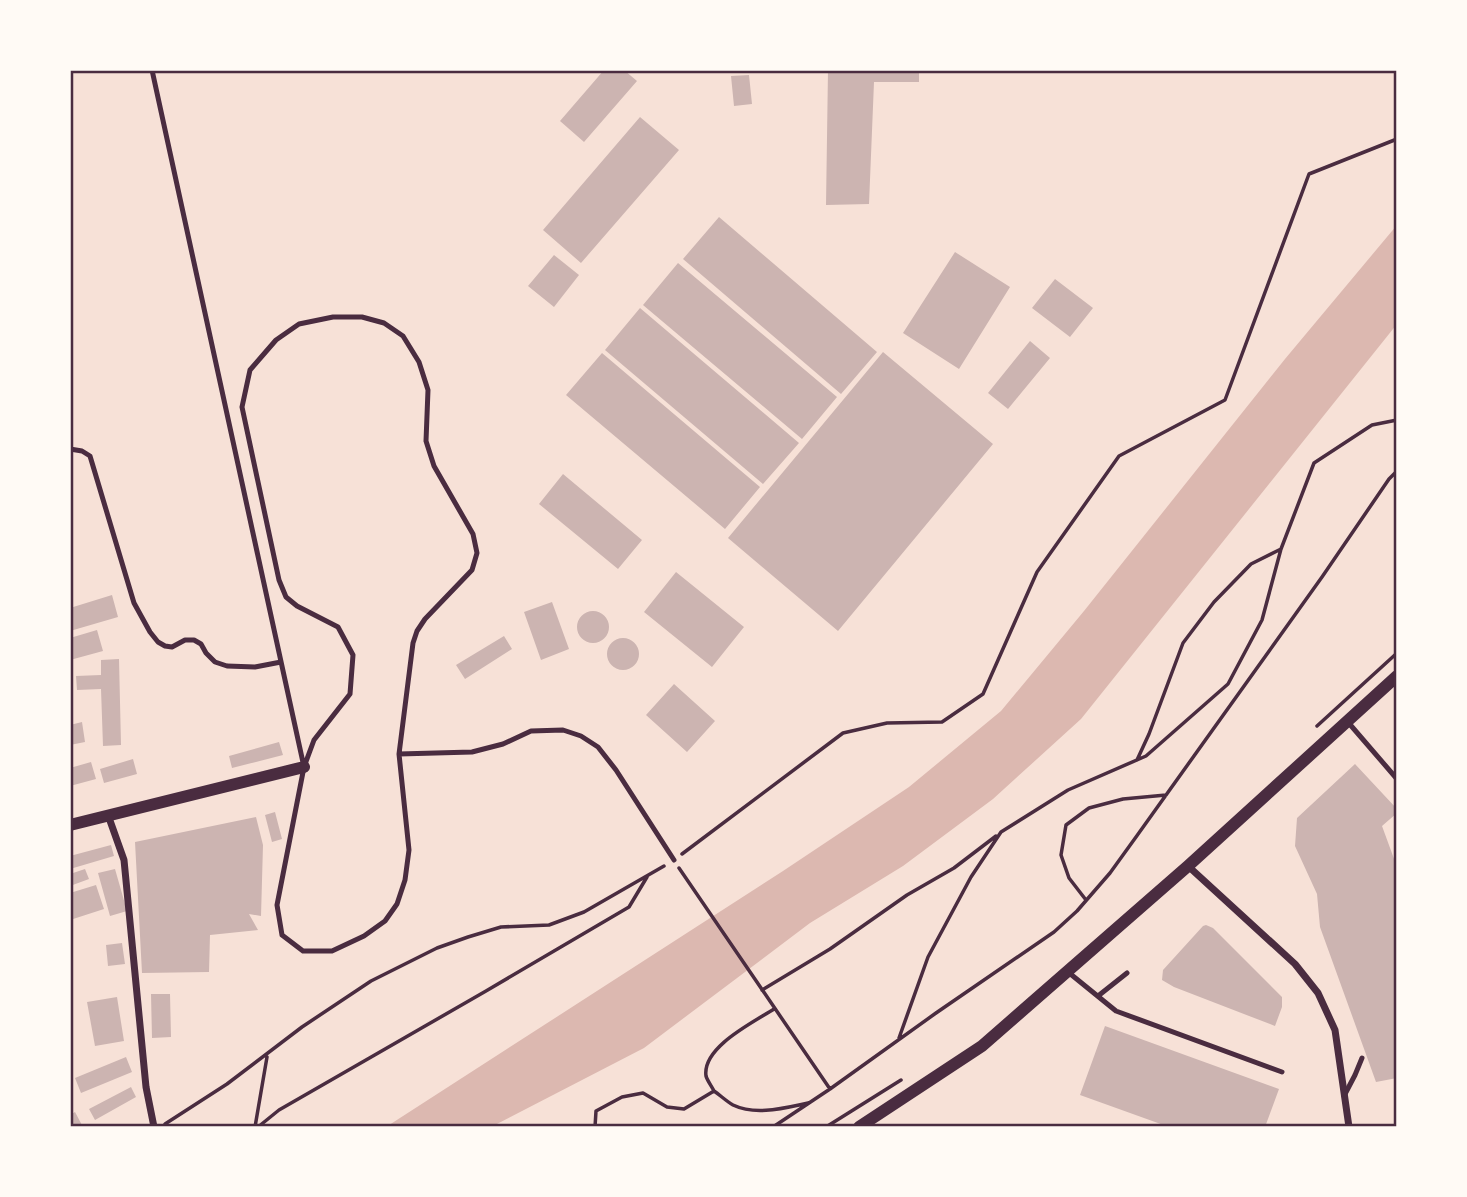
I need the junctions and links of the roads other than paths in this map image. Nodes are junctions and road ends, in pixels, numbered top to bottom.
1 (152, 70) edge
2 (70, 449) edge
3 (281, 662) junction
4 (1397, 676) edge
5 (1348, 721) junction
6 (399, 754) junction
7 (304, 767) junction
8 (1397, 779) edge
9 (108, 815) junction
10 (70, 825) edge
11 (674, 860) road end
12 (1188, 866) junction
13 (1067, 971) junction
14 (1127, 973) dead end
15 (1098, 996) junction
16 (1362, 1058) dead end
17 (1282, 1072) dead end
18 (1345, 1096) junction
19 (154, 1127) edge
20 (859, 1127) edge
21 (1349, 1127) edge

1 - 3 lane
2 - 3 lane
3 - 7 lane
4 - 5 street
5 - 8 lane
5 - 12 street
6 - 7 lane
6 - 7 lane
6 - 11 lane
7 - 9 street
9 - 10 street
9 - 19 street
12 - 13 street
12 - 18 street
13 - 15 lane
13 - 20 street
14 - 15 lane
15 - 17 lane
16 - 18 lane
18 - 21 street

